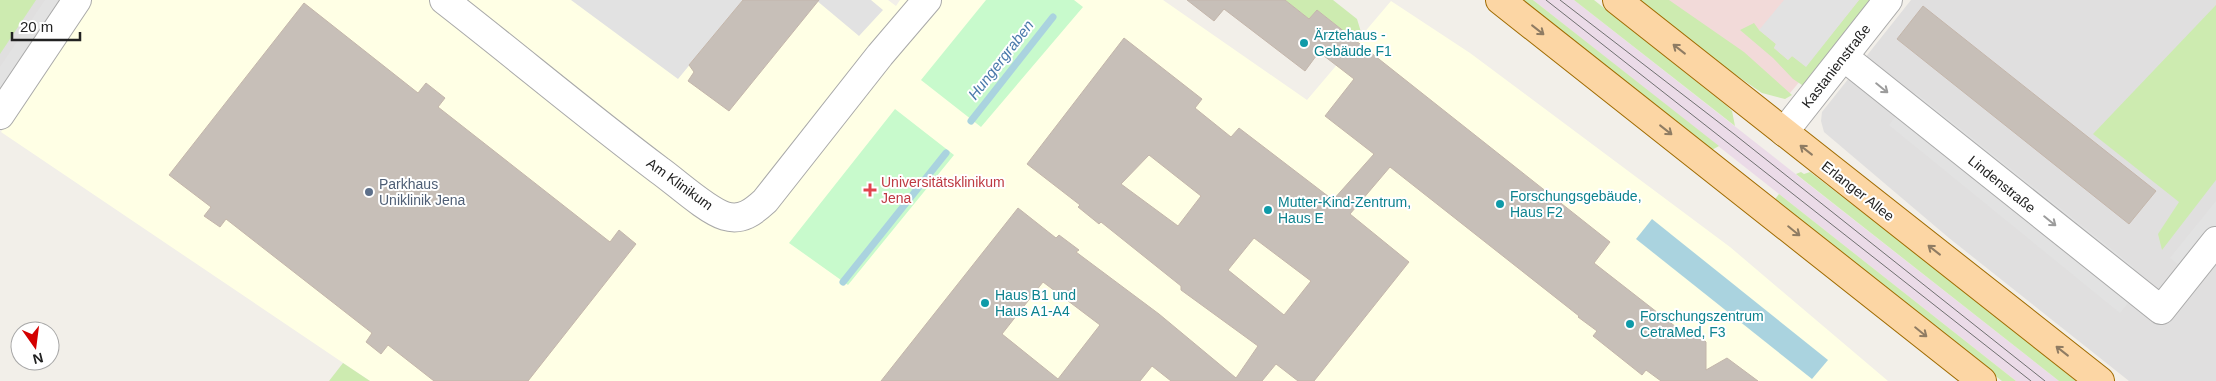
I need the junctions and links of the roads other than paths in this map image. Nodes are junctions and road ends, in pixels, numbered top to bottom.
1 (77, 0) edge
2 (444, 0) edge
3 (927, 0) edge
4 (1500, 0) edge
5 (1617, 0) edge
6 (1888, 0) edge
7 (1844, 57) junction
8 (0, 115) edge
9 (1784, 132) junction
10 (2216, 241) edge
11 (1982, 381) edge
12 (2100, 381) edge

1 - 8 street
2 - 3 street, Am Klinikum
4 -> 11 main road
9 -> 5 main road, Erlanger Allee
6 - 7 street, Kastanienstraße
7 - 9 street, Kastanienstraße
7 -> 10 street, Lindenstraße
12 -> 9 main road, Erlanger Allee

